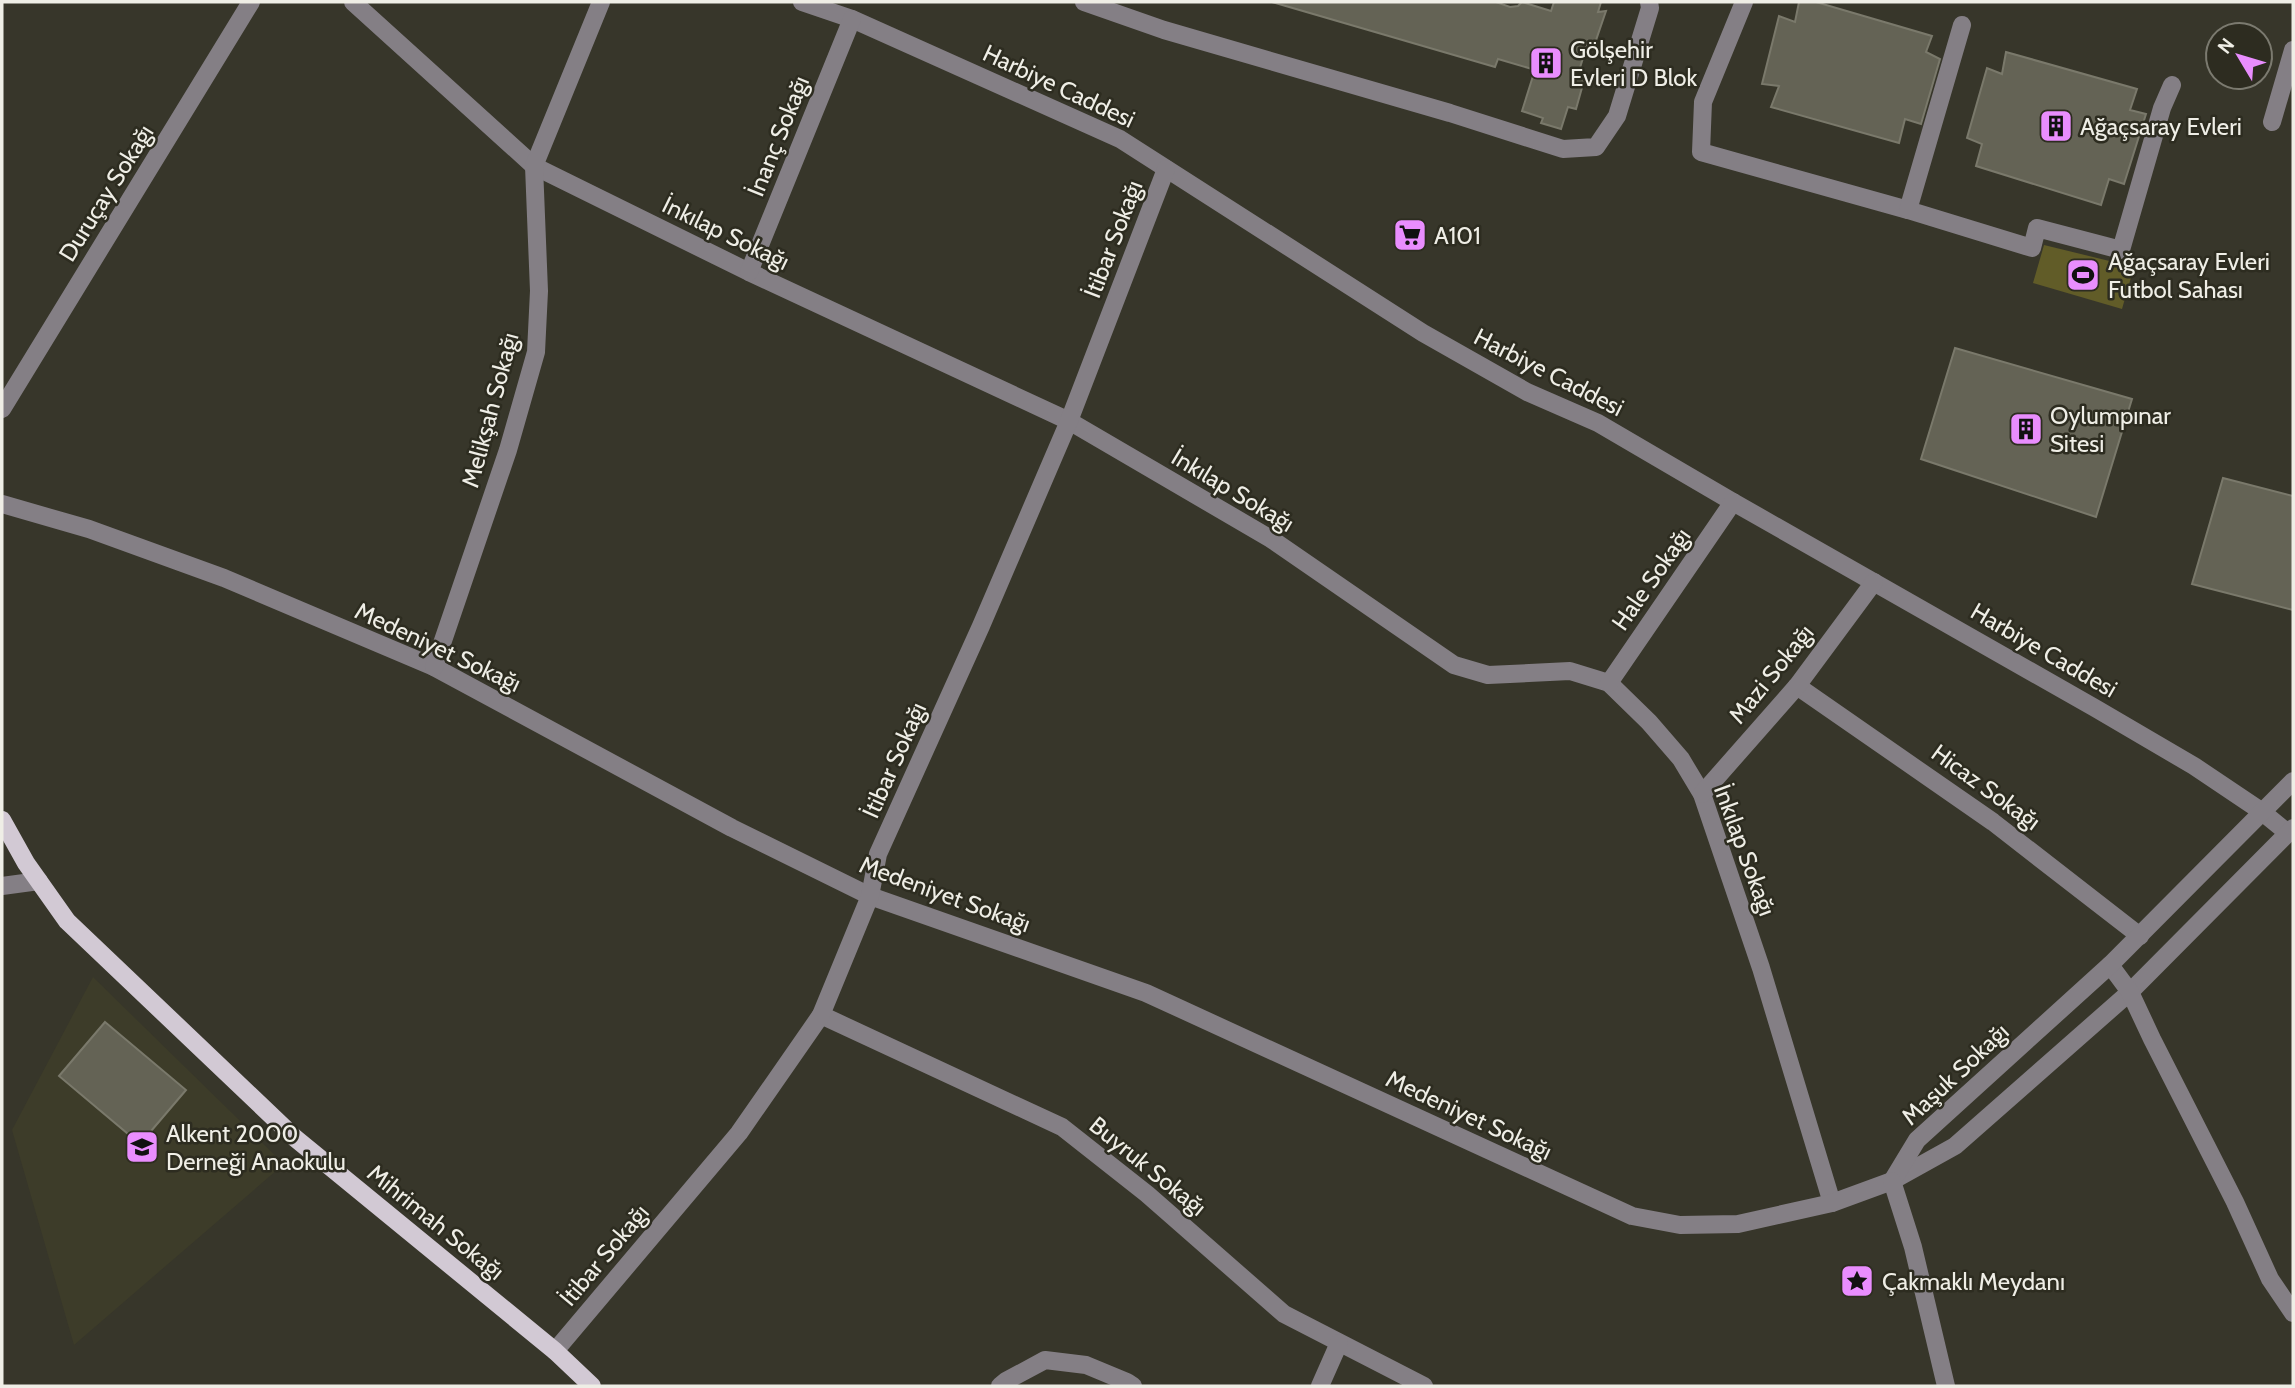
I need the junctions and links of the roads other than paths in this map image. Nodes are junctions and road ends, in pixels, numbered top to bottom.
1 (251, 2) edge
2 (353, 2) edge
3 (601, 2) edge
4 (802, 2) edge
5 (1084, 2) edge
6 (1649, 2) edge
7 (1744, 2) edge
8 (852, 19) junction
9 (1962, 25) dead end
10 (2293, 50) edge
11 (2172, 85) dead end
12 (2272, 122) dead end
13 (534, 166) junction
14 (1166, 169) junction
15 (1908, 211) junction
16 (749, 272) junction
17 (2, 409) edge
18 (1069, 421) junction
19 (1733, 502) junction
20 (2, 504) edge
21 (1874, 582) junction
22 (434, 667) junction
23 (1609, 682) junction
24 (1797, 686) junction
25 (2293, 780) edge
26 (1702, 794) junction
27 (2261, 811) junction
28 (2, 820) edge
29 (2290, 831) edge
30 (39, 881) junction
31 (2, 886) edge
32 (870, 896) junction
33 (2140, 936) junction
34 (2110, 965) junction
35 (2130, 992) junction
36 (821, 1015) junction
37 (1892, 1181) junction
38 (1832, 1203) junction
39 (2293, 1313) edge
40 (1339, 1343) junction
41 (555, 1351) junction
42 (592, 1386) edge
43 (1000, 1386) edge
44 (1133, 1386) edge
45 (1320, 1386) edge
46 (1424, 1386) edge
47 (1946, 1386) edge

1 - 17 street, Duruçay Sokağı
2 - 13 street, İnkılap Sokağı
3 - 13 street, Melikşah Sokağı
4 - 8 street, Harbiye Caddesi
5 - 6 street
7 - 15 street
8 - 14 street, Harbiye Caddesi
8 - 16 street, İnanç Sokağı
9 - 15 street
10 - 12 street
11 - 15 street
13 - 16 street, İnkılap Sokağı
13 - 22 street, Melikşah Sokağı
14 - 18 street, İtibar Sokağı
14 - 19 street, Harbiye Caddesi
16 - 18 street, İnkılap Sokağı
18 - 23 street, İnkılap Sokağı
18 - 32 street, İtibar Sokağı
19 - 21 street, Harbiye Caddesi
19 - 23 street, Hale Sokağı
20 - 22 street, Medeniyet Sokağı
21 - 24 street, Mazi Sokağı
21 - 27 street, Harbiye Caddesi
22 - 32 street, Medeniyet Sokağı
23 - 26 street, İnkılap Sokağı
24 - 26 street, Mazi Sokağı
24 - 33 street, Hicaz Sokağı
25 - 27 street, Maşuk Sokağı
26 - 38 street, İnkılap Sokağı
27 - 29 street, Harbiye Caddesi
27 - 33 street, Maşuk Sokağı
28 - 30 main road
29 - 35 street, Maşuk Sokağı
30 - 31 street
30 - 41 main road, Mihrimah Sokağı
32 - 36 street, İtibar Sokağı
32 - 38 street, Medeniyet Sokağı
33 - 34 street, Maşuk Sokağı
34 - 35 street
34 - 37 street, Maşuk Sokağı
35 - 37 street, Maşuk Sokağı
35 - 39 street
36 - 40 street, Buyruk Sokağı
36 - 41 street, İtibar Sokağı
37 - 38 street, Medeniyet Sokağı
37 - 47 street
40 - 45 street
40 - 46 street, Buyruk Sokağı
41 - 42 main road, Mihrimah Sokağı
43 - 44 street

